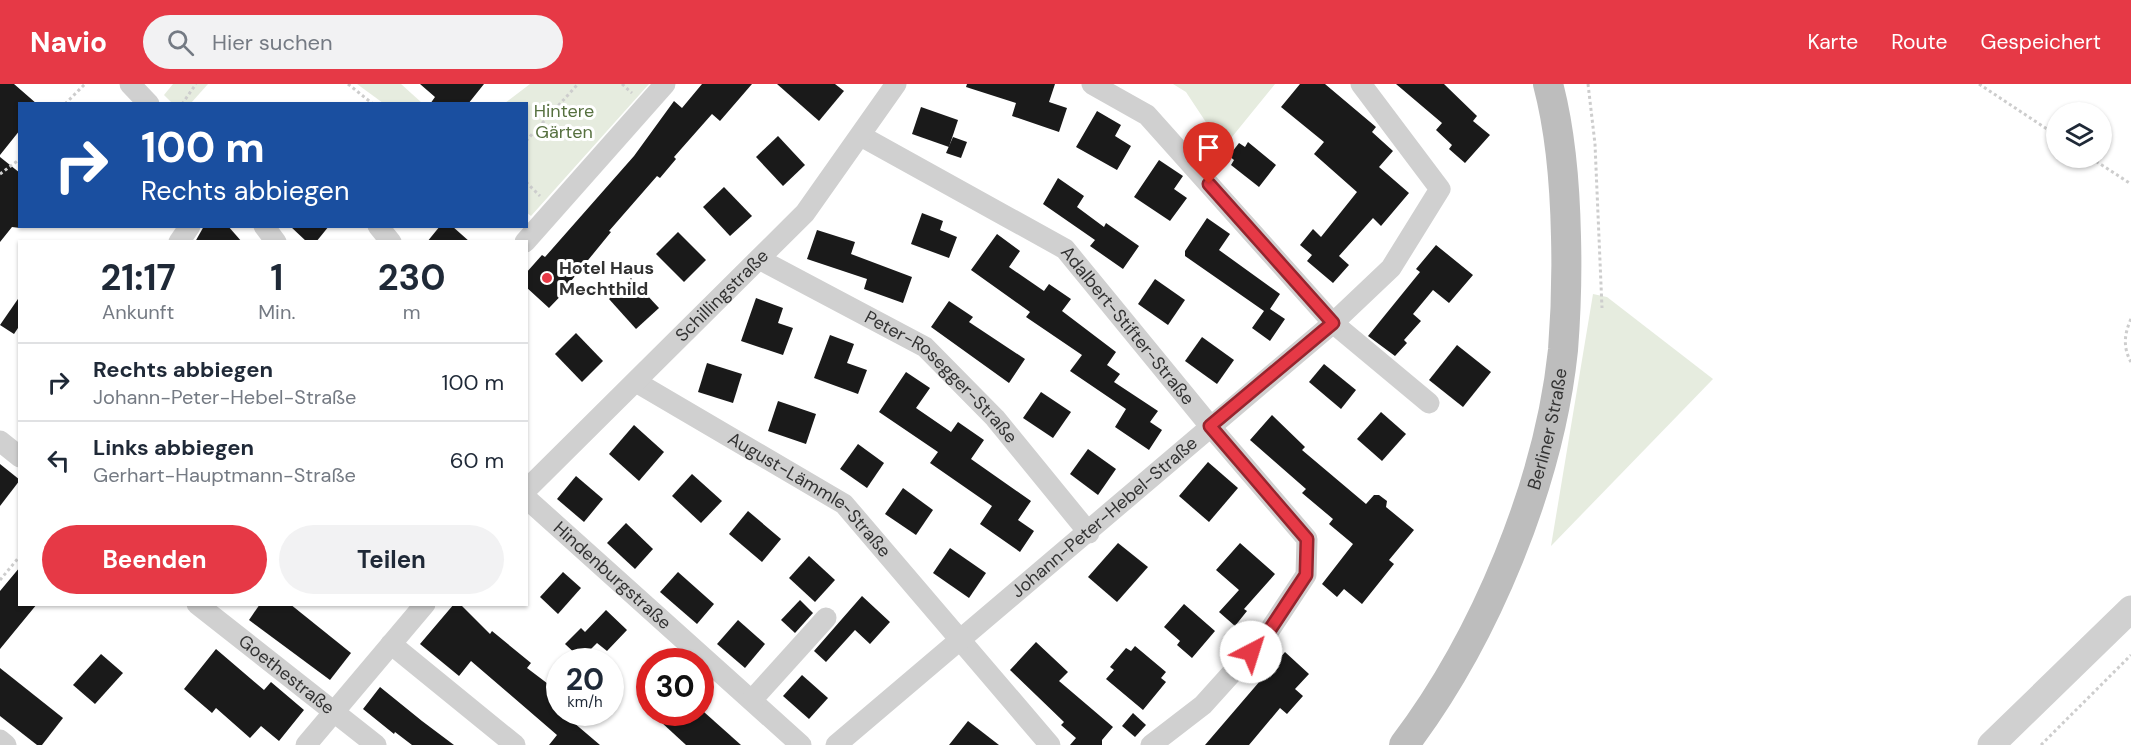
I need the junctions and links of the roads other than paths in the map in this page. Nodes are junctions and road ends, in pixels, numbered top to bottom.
1 (130, 84) edge
2 (665, 84) edge
3 (1092, 84) edge
4 (1361, 84) edge
5 (1548, 84) edge
6 (886, 87) edge
7 (147, 102) edge
8 (861, 136) junction
9 (380, 228) edge
10 (389, 240) edge
11 (527, 240) edge
12 (759, 259) junction
13 (1333, 323) junction
14 (636, 382) junction
15 (1429, 403) dead end
16 (1210, 426) junction
17 (0, 441) edge
18 (18, 456) edge
19 (528, 488) edge
20 (528, 500) edge
21 (1089, 533) junction
22 (200, 606) edge
23 (423, 606) edge
24 (2131, 609) edge
25 (826, 618) dead end
26 (958, 640) junction
27 (391, 644) junction
28 (752, 700) junction
29 (334, 712) junction
30 (0, 740) edge
31 (6, 745) edge
32 (306, 745) edge
33 (376, 745) edge
34 (515, 745) edge
35 (801, 745) edge
36 (836, 745) edge
37 (1050, 745) edge
38 (1151, 745) edge
39 (1404, 745) edge
40 (1991, 745) edge

1 - 7 street
2 - 11 street
3 - 13 street
4 - 13 street, Johann-Peter-Hebel-Straße
5 - 39 main road, Berliner Straße
6 - 8 street, Schillingstraße
8 - 12 street, Schillingstraße
8 - 16 street, Adalbert-Stifter-Straße
9 - 10 street
12 - 14 street, Schillingstraße
12 - 21 street, Peter-Rosegger-Straße
13 - 15 street
13 - 16 street, Johann-Peter-Hebel-Straße
14 - 19 street, Schillingstraße
14 - 26 street, August-Lämmle-Straße
16 - 21 street, Johann-Peter-Hebel-Straße
16 - 38 street, Adalbert-Stifter-Straße
17 - 18 street
20 - 28 street, Hindenburgstraße
21 - 26 street, Johann-Peter-Hebel-Straße
22 - 29 street, Goethestraße
23 - 27 street
24 - 40 street
25 - 28 street
26 - 36 street, Johann-Peter-Hebel-Straße
26 - 37 street
27 - 29 street
27 - 34 street
28 - 35 street, Hindenburgstraße
29 - 32 street
29 - 33 street, Goethestraße
30 - 31 street

